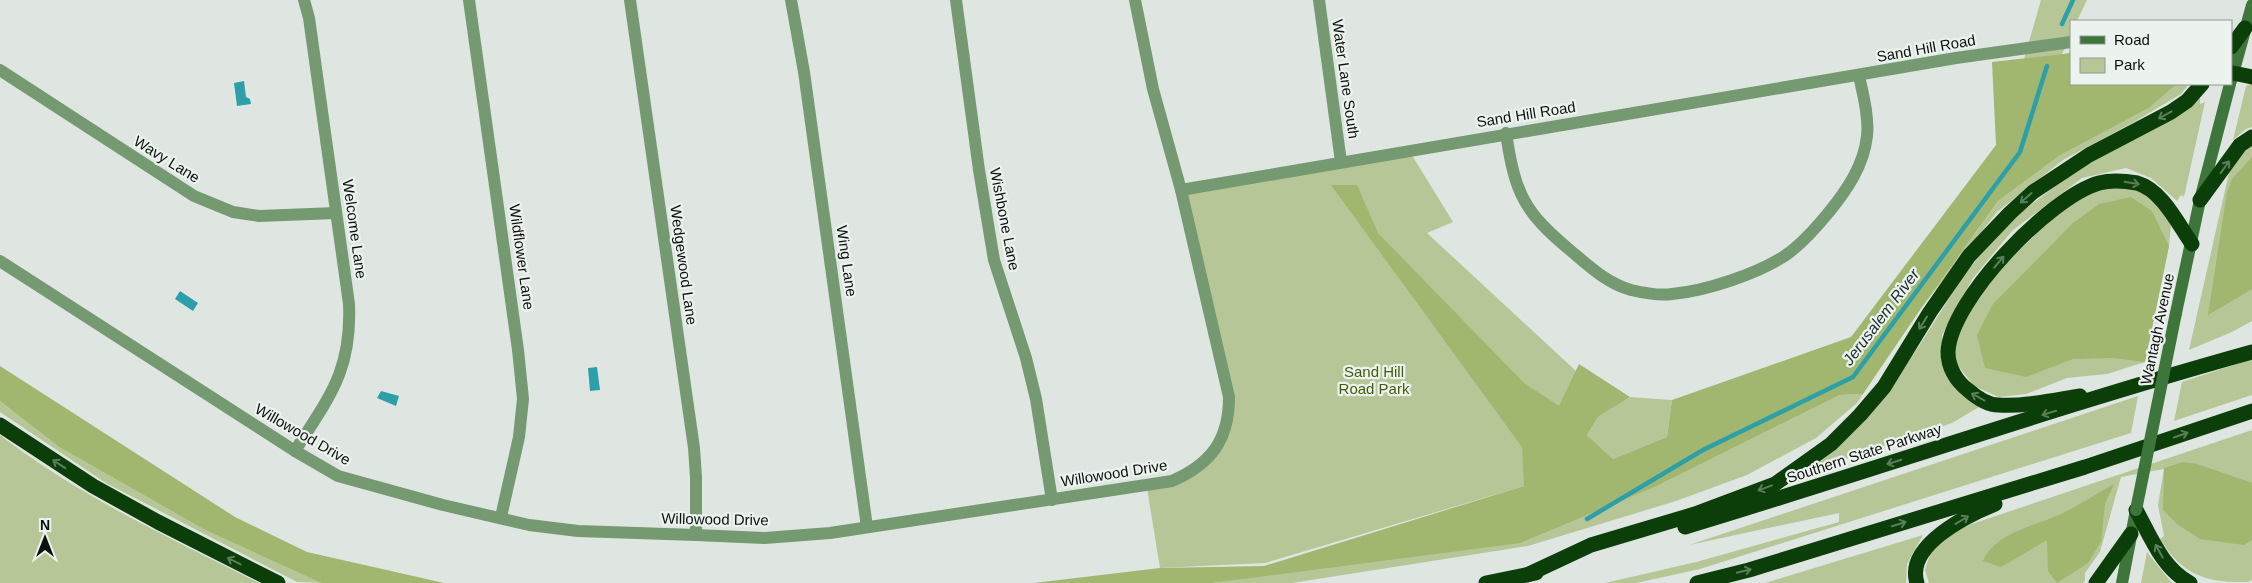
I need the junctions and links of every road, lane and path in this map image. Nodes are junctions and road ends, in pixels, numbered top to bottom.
1 (304, 0) edge
2 (469, 0) edge
3 (630, 0) edge
4 (791, 0) edge
5 (956, 0) edge
6 (1135, 0) edge
7 (1323, 1) edge
8 (2252, 5) edge
9 (2238, 29) edge
10 (2070, 42) edge
11 (2232, 44) edge
12 (0, 70) edge
13 (2232, 72) edge
14 (1859, 76) junction
15 (2252, 77) edge
16 (2232, 79) edge
17 (2201, 85) edge
18 (2229, 85) edge
19 (1506, 134) junction
20 (2252, 137) edge
21 (1341, 162) junction
22 (1181, 190) junction
23 (2200, 200) junction
24 (336, 213) junction
25 (2192, 244) junction
26 (0, 261) edge
27 (2252, 347) edge
28 (2252, 352) edge
29 (2202, 366) junction
30 (2129, 389) junction
31 (2252, 411) edge
32 (0, 425) edge
33 (296, 451) junction
34 (2085, 467) junction
35 (1052, 500) junction
36 (2136, 510) junction
37 (501, 517) junction
38 (867, 527) junction
39 (2132, 534) junction
40 (696, 535) junction
41 (1527, 575) junction
42 (278, 583) edge
43 (1486, 583) edge
44 (1697, 583) edge
45 (1918, 583) edge
46 (2096, 583) edge
47 (2122, 583) edge
48 (2190, 583) edge

1 - 24 street, Welcome Lane
2 - 37 street, Wildflower Lane
3 - 40 street, Wedgewood Lane
4 - 38 street, Wing Lane
5 - 35 street, Wishbone Lane
6 - 22 street
7 - 21 street, Water Lane South
8 - 9 main road, Wantagh Avenue
9 - 11 highway
9 - 13 main road, Wantagh Avenue
10 - 14 street, Sand Hill Road
12 - 24 street, Wavy Lane
14 - 19 street, Sand Hill Road
14 - 19 street
15 - 16 highway
17 -> 41 highway
18 - 23 main road, Wantagh Avenue
19 - 21 street, Sand Hill Road
23 -> 20 highway
21 - 22 street, Sand Hill Road
22 - 35 street, Willowood Drive
23 - 25 main road, Wantagh Avenue
24 - 33 street, Welcome Lane
30 -> 25 highway
25 - 36 main road, Wantagh Avenue, bridge
26 - 33 street, Willowood Drive
27 - 29 highway
28 - 29 highway, Southern State Parkway
29 - 30 highway, Southern State Parkway
30 -> 41 highway, Southern State Parkway
34 -> 31 highway
42 -> 32 highway
33 - 37 street, Willowood Drive
44 -> 34 highway
45 -> 34 highway
35 - 38 street, Willowood Drive
36 - 39 main road, Wantagh Avenue
48 -> 36 highway
37 - 40 street, Willowood Drive
38 - 40 street, Willowood Drive
39 - 46 highway
39 - 47 main road, Wantagh Avenue
41 - 43 highway, Southern State Parkway

